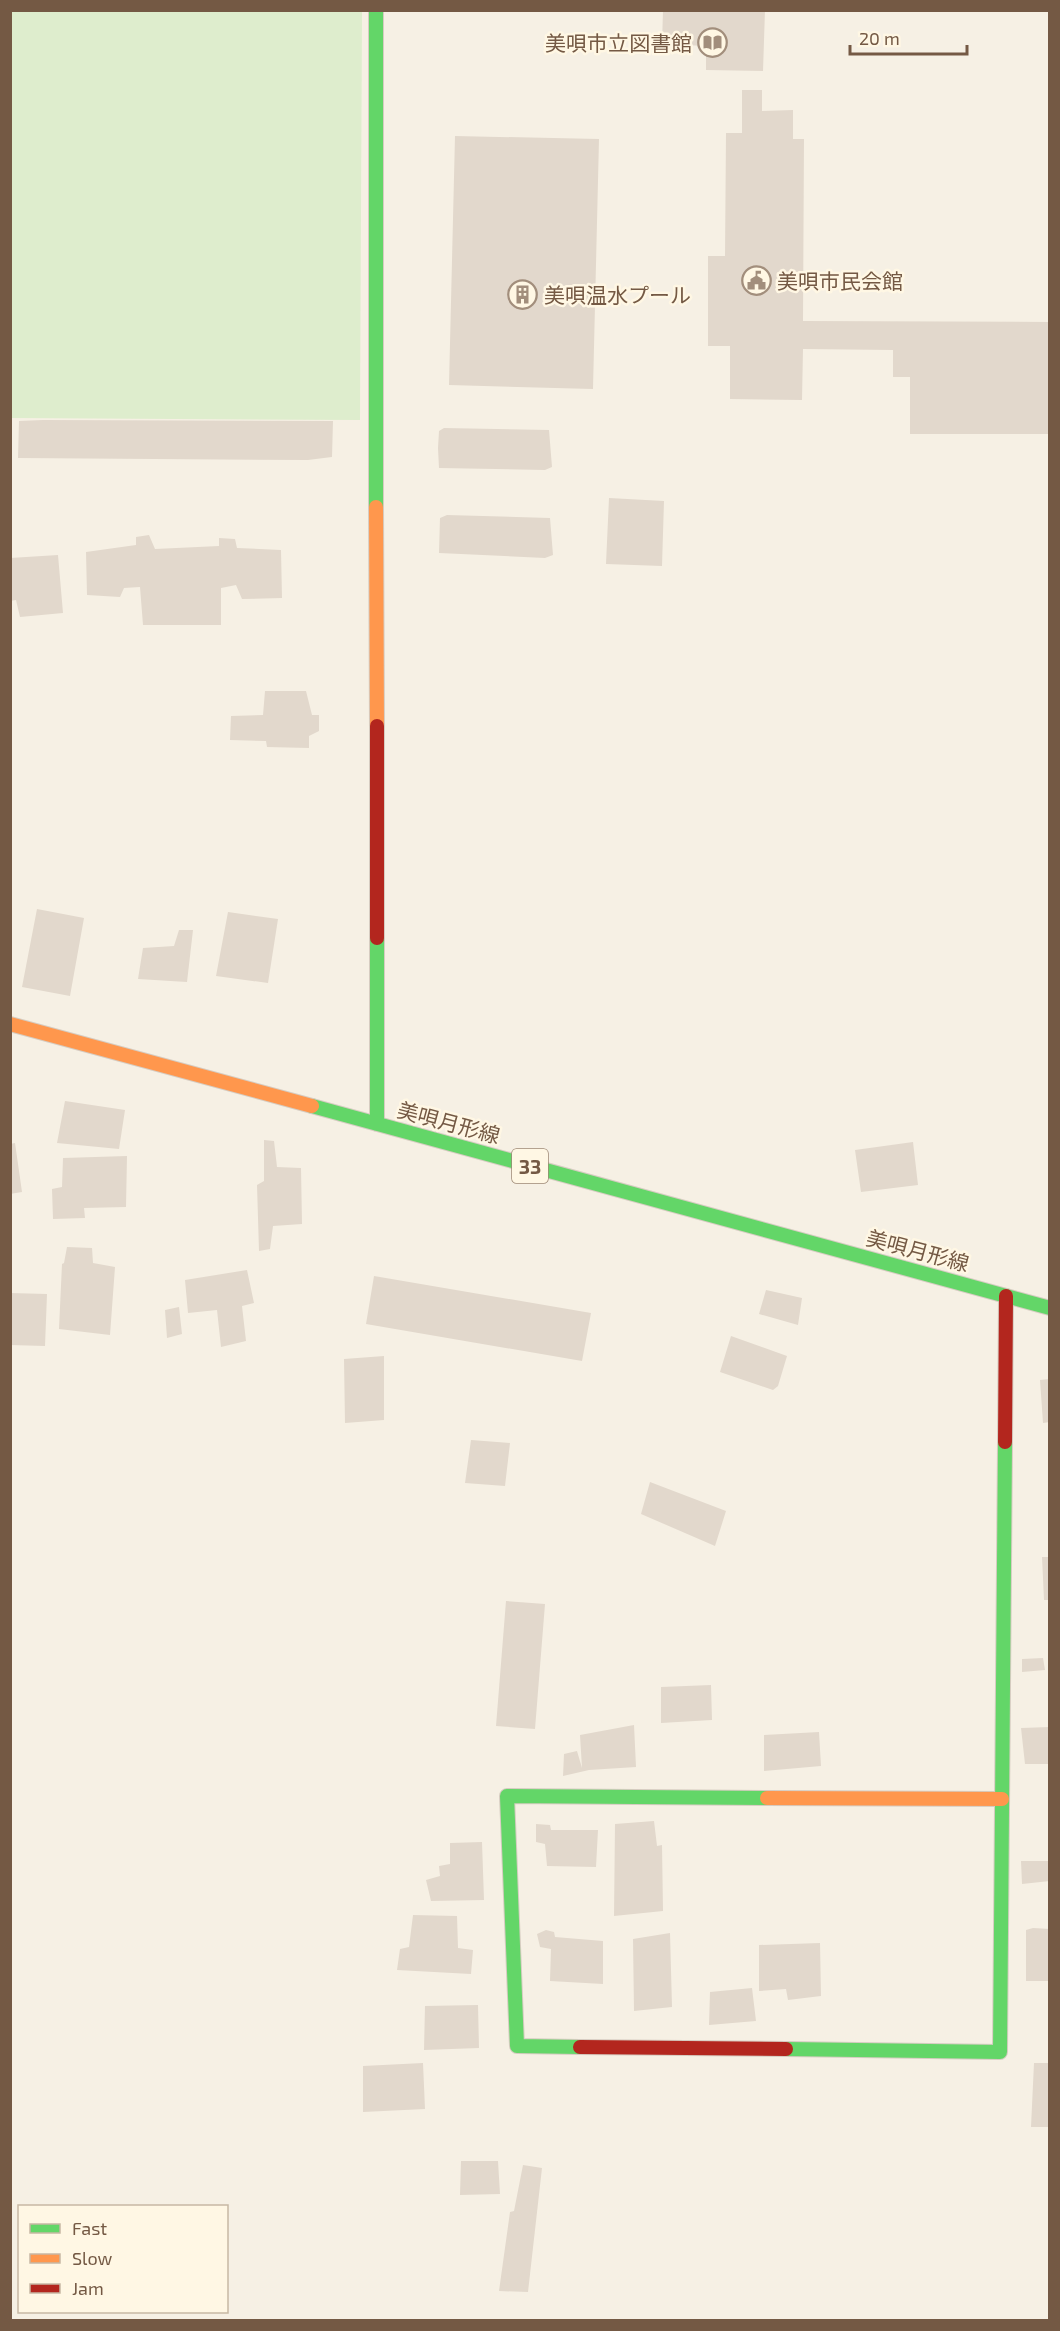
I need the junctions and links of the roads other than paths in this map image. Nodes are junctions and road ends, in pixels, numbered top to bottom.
1 (376, 10) edge
2 (10, 1024) edge
3 (377, 1124) junction
4 (1006, 1296) junction
5 (1050, 1308) edge
6 (1002, 1799) junction

1 - 3 street
2 - 3 street, 美唄月形線 / 33
3 - 4 street, 美唄月形線 / 33
4 - 5 street, 美唄月形線 / 33
4 - 6 street
6 - 6 street

